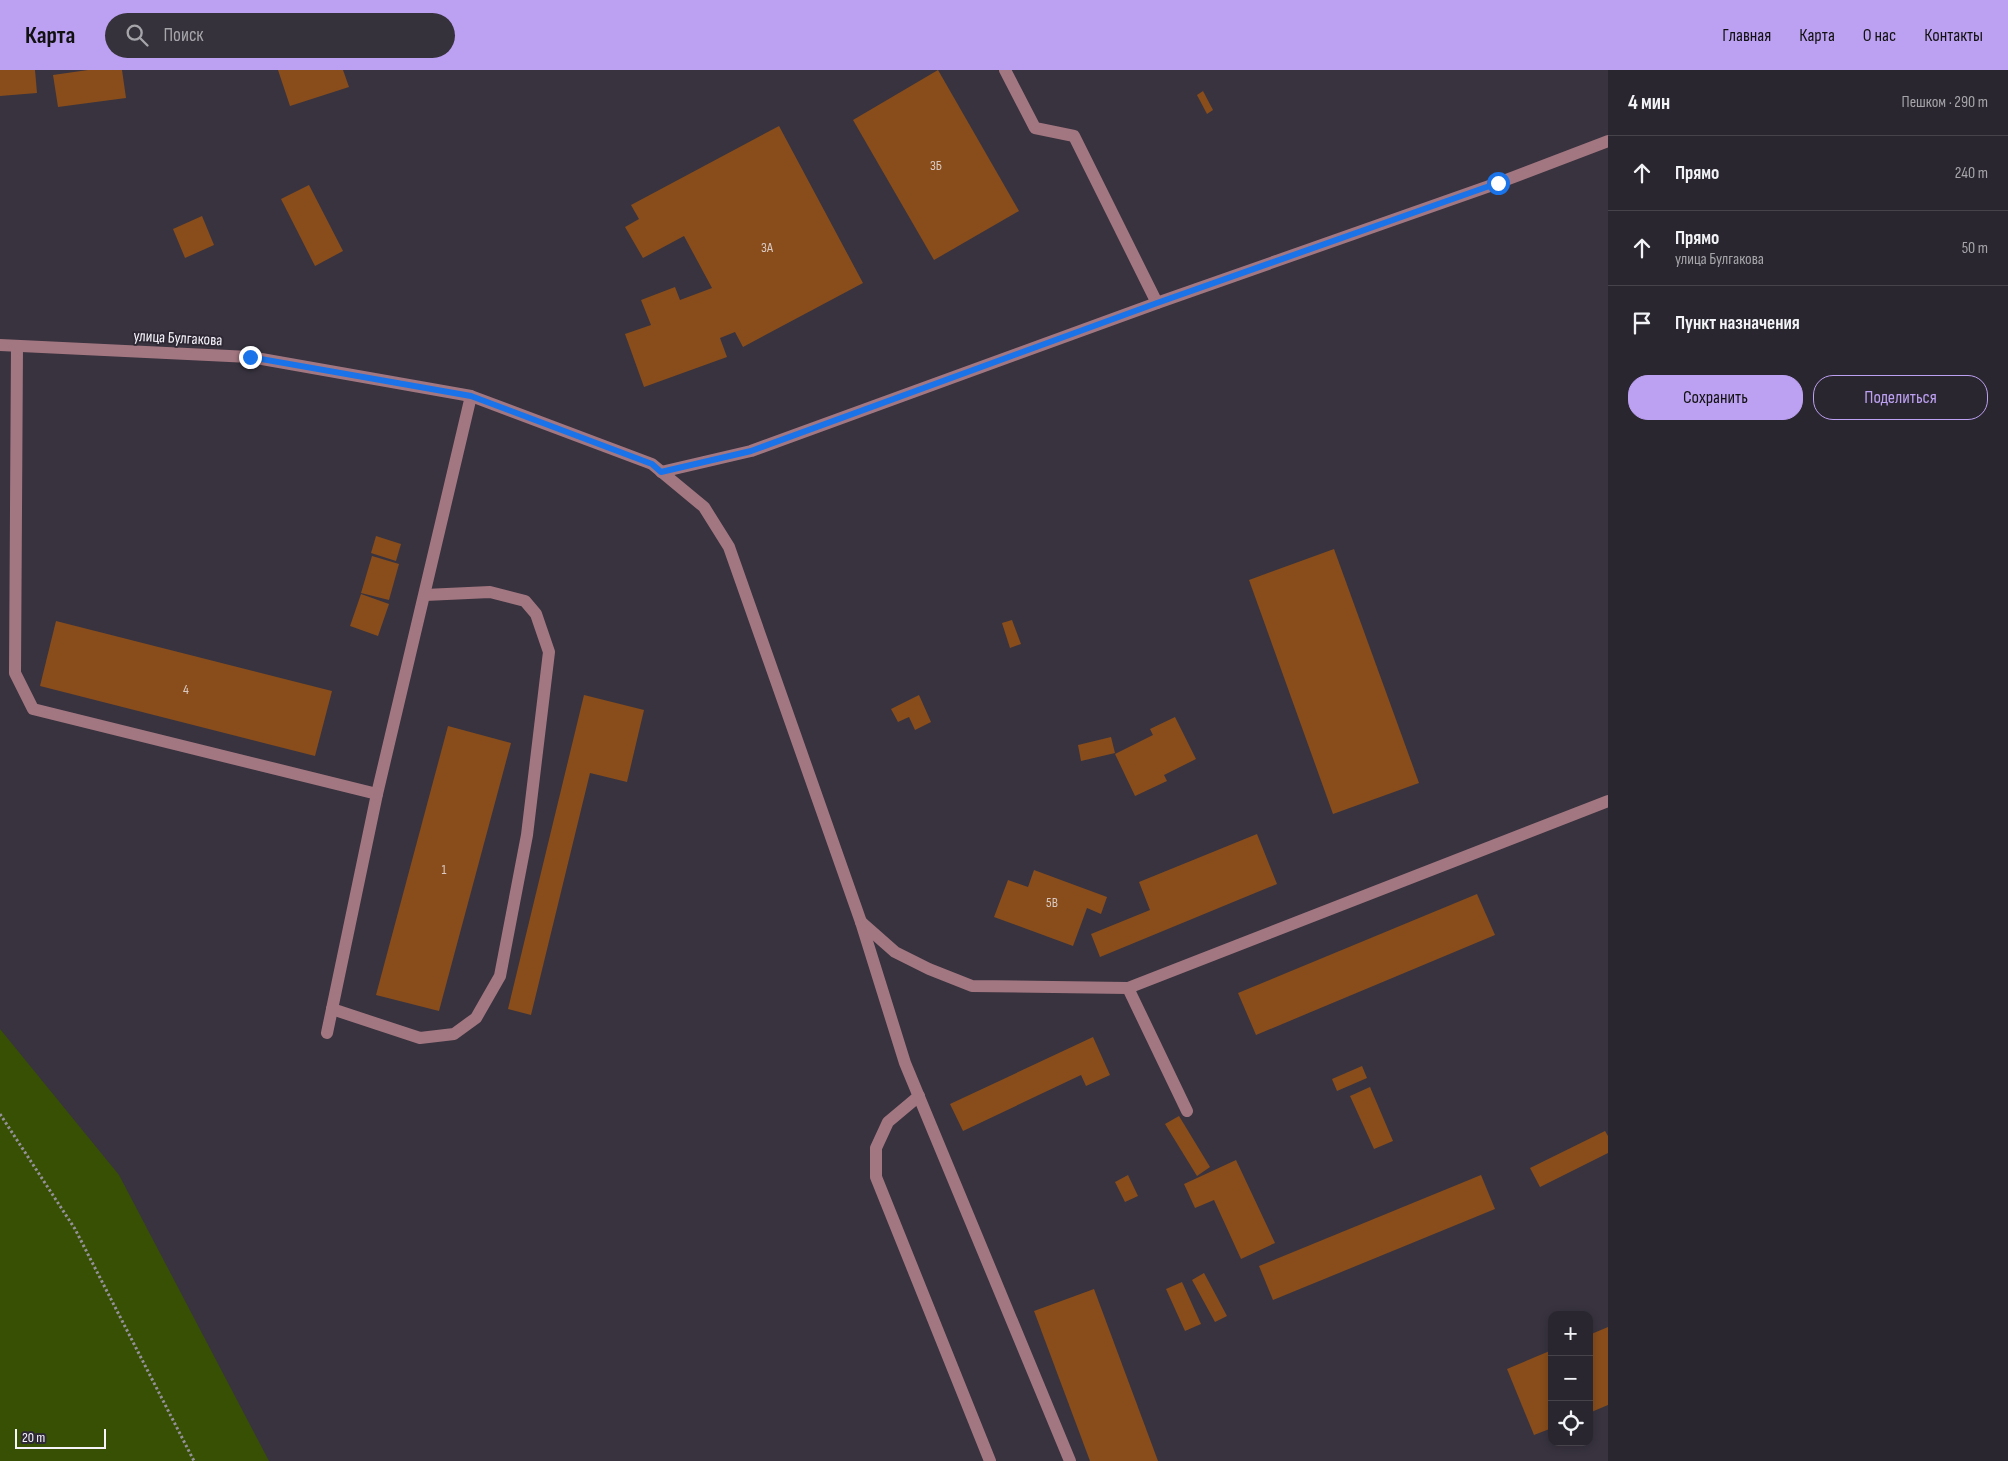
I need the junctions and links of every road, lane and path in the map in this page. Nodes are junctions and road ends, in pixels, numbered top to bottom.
1 (1005, 70) edge
2 (1608, 141) edge
3 (1157, 303) junction
4 (0, 344) edge
5 (17, 346) junction
6 (471, 396) junction
7 (661, 472) junction
8 (425, 594) junction
9 (377, 794) junction
10 (1608, 801) edge
11 (861, 922) junction
12 (1128, 988) junction
13 (332, 1009) junction
14 (326, 1033) dead end
15 (919, 1096) junction
16 (1187, 1111) dead end
17 (0, 1114) edge
18 (194, 1461) edge
19 (990, 1461) edge
20 (1070, 1461) edge

1 - 3 street
2 - 3 street
3 - 7 street
4 - 5 street, улица Булгакова
5 - 6 street, улица Булгакова
5 - 9 street
6 - 7 street, улица Булгакова
6 - 8 street
7 - 11 street, улица Булгакова
8 - 9 street
8 - 13 street
9 - 13 street
10 - 12 street
11 - 12 street
11 - 15 street, улица Булгакова
12 - 16 street
13 - 14 street
15 - 19 street
15 - 20 street, улица Булгакова
17 - 18 path

